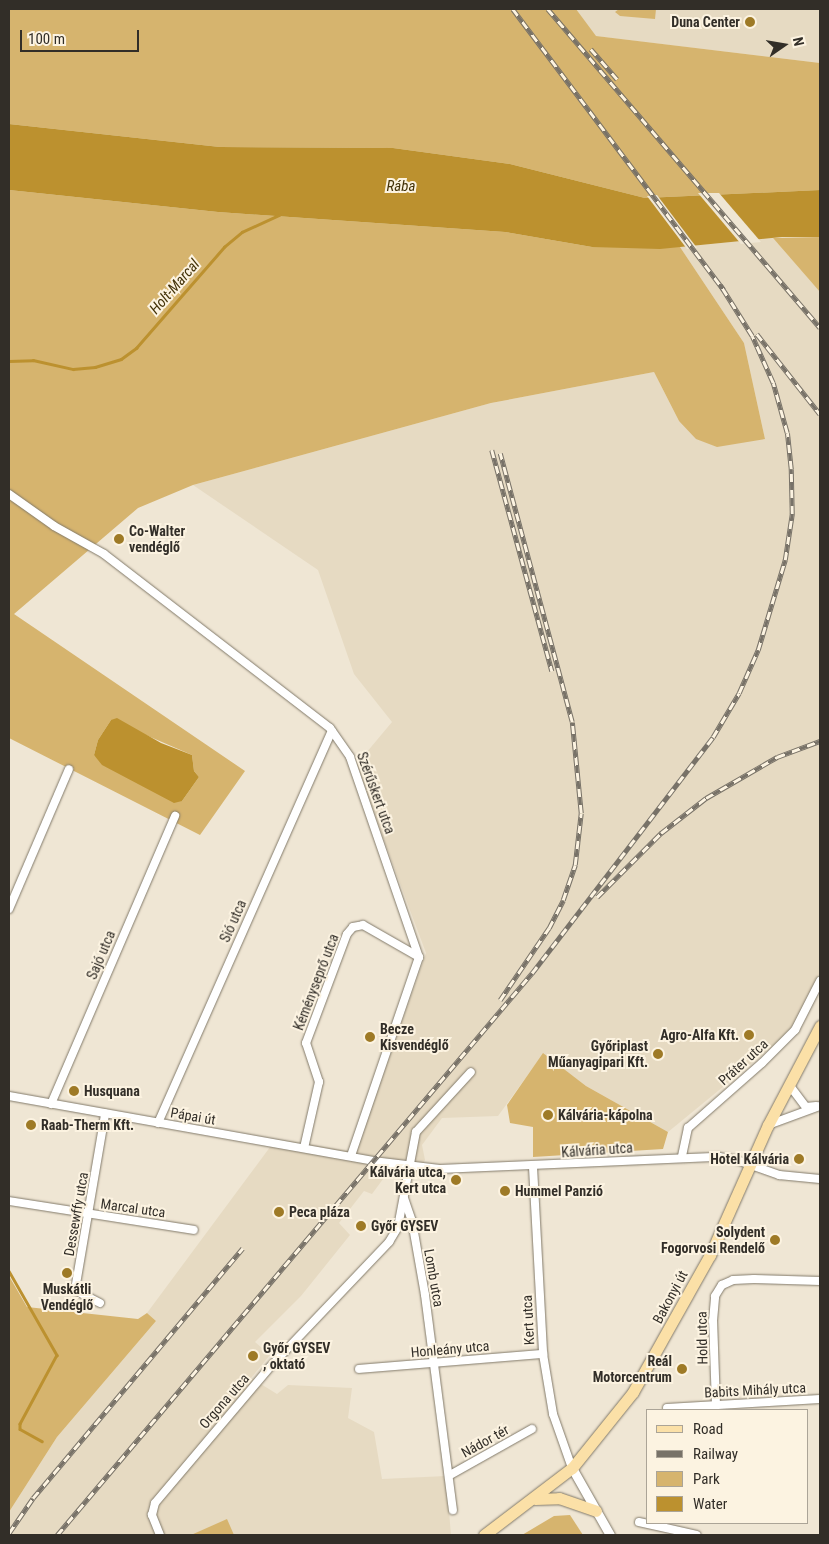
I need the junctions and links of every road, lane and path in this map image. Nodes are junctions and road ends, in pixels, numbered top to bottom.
1 (9, 494) edge
2 (332, 731) junction
3 (69, 770) dead end
4 (175, 816) dead end
5 (9, 909) edge
6 (419, 957) junction
7 (820, 981) edge
8 (820, 1026) edge
9 (471, 1072) dead end
10 (790, 1086) junction
11 (9, 1096) edge
12 (51, 1104) junction
13 (820, 1106) edge
14 (105, 1114) junction
15 (158, 1123) junction
16 (768, 1126) junction
17 (304, 1148) junction
18 (351, 1156) junction
19 (682, 1156) junction
20 (373, 1161) joint
21 (750, 1164) junction
22 (408, 1166) junction
23 (533, 1167) junction
24 (820, 1179) edge
25 (403, 1197) junction
26 (9, 1201) edge
27 (89, 1215) junction
28 (194, 1230) dead end
29 (820, 1281) edge
30 (100, 1303) dead end
31 (543, 1354) junction
32 (435, 1363) junction
33 (358, 1369) dead end
34 (820, 1398) edge
35 (716, 1404) junction
36 (667, 1408) dead end
37 (691, 1408) edge
38 (532, 1429) dead end
39 (572, 1468) junction
40 (450, 1475) junction
41 (535, 1499) junction
42 (453, 1510) dead end
43 (596, 1511) junction
44 (639, 1522) dead end
45 (646, 1524) edge
46 (648, 1524) edge
47 (160, 1535) edge
48 (484, 1535) edge
49 (610, 1535) edge
50 (697, 1535) edge

1 - 2 street, Szérűskert utca
2 - 6 street, Szérűskert utca
2 - 15 street, Sió utca
3 - 5 street
4 - 12 street, Sajó utca
6 - 17 street, Kéményseprő utca
6 - 18 street
7 - 19 street, Práter utca
8 - 10 main road, Bakonyi út
9 - 22 street, Lomb utca
10 - 13 street
10 - 16 main road, Bakonyi út
11 - 12 street, Pápai út
12 - 14 street, Pápai út
13 - 16 street
14 - 15 street, Pápai út
14 - 27 street, Dessewffy utca
15 - 17 street, Pápai út
16 - 21 main road, Bakonyi út
17 - 18 street, Pápai út
18 - 20 street, Pápai út
19 - 21 street, Kálvária utca
19 - 23 street, Kálvária utca
20 - 22 street, Kálvária utca
21 - 24 street, Kálvária utca
21 - 39 main road, Bakonyi út
22 - 23 street, Kálvária utca
22 - 25 street, Lomb utca
23 - 31 street, Kert utca
25 - 32 street, Lomb utca
25 - 47 street, Orgona utca
26 - 27 street, Marcal utca
27 - 28 street, Marcal utca
27 - 30 street, Dessewffy utca
29 - 35 street, Hold utca
31 - 32 street, Honleány utca
31 - 39 street, Kert utca
32 - 33 street, Honleány utca
32 - 40 street, Lomb utca
34 - 35 street, Babits Mihály utca
35 - 37 street, Babits Mihály utca
36 - 37 street, Babits Mihály utca
38 - 40 street, Nádor tér
39 - 41 main road, Bakonyi út
39 - 43 street
40 - 42 street, Lomb utca
41 - 43 main road
41 - 48 main road, Bakonyi út
43 - 49 street
44 - 45 street
46 - 50 street

